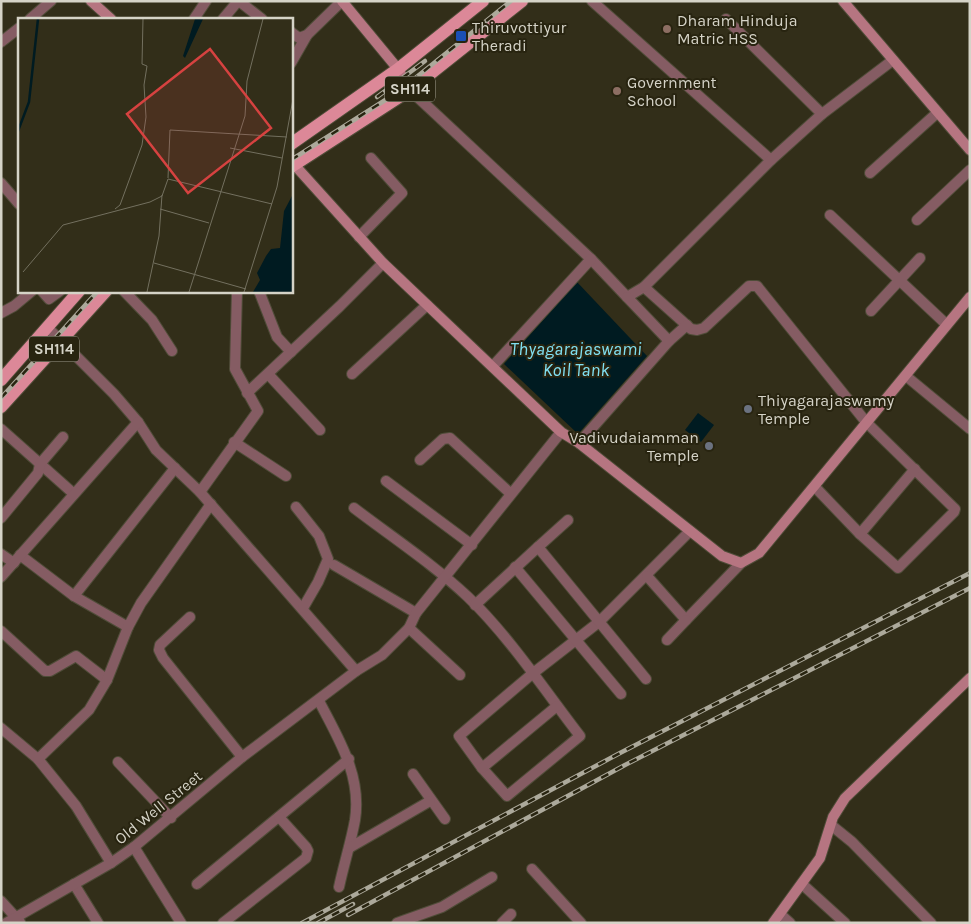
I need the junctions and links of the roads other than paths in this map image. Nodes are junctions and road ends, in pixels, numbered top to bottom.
1 (51, 1) edge
2 (91, 1) edge
3 (206, 1) edge
4 (239, 1) edge
5 (342, 1) edge
6 (483, 1) edge
7 (522, 1) edge
8 (592, 1) edge
9 (846, 2) edge
10 (31, 18) edge
11 (110, 18) edge
12 (195, 18) edge
13 (224, 18) edge
14 (261, 18) edge
15 (726, 19) dead end
16 (18, 29) edge
17 (292, 33) edge
18 (307, 35) junction
19 (1, 42) edge
20 (893, 60) junction
21 (292, 61) edge
22 (398, 69) junction
23 (410, 90) junction
24 (936, 113) junction
25 (822, 114) junction
26 (292, 143) edge
27 (970, 150) edge
28 (371, 158) dead end
29 (771, 160) junction
30 (292, 165) edge
31 (970, 170) edge
32 (870, 173) dead end
33 (3, 188) edge
34 (18, 203) edge
35 (830, 215) dead end
36 (917, 220) dead end
37 (359, 237) junction
38 (920, 258) dead end
39 (591, 259) junction
40 (383, 262) junction
41 (900, 280) junction
42 (644, 287) junction
43 (31, 292) edge
44 (43, 292) edge
45 (58, 292) edge
46 (79, 292) edge
47 (105, 292) edge
48 (125, 292) edge
49 (237, 292) edge
50 (259, 292) edge
51 (627, 297) junction
52 (970, 297) edge
53 (427, 305) junction
54 (871, 311) dead end
55 (1, 313) edge
56 (946, 324) junction
57 (687, 325) junction
58 (48, 328) junction
59 (61, 342) junction
60 (669, 342) junction
61 (172, 351) dead end
62 (291, 352) junction
63 (493, 366) junction
64 (268, 374) junction
65 (352, 374) dead end
66 (906, 376) junction
67 (1, 380) edge
68 (247, 393) junction
69 (1, 407) edge
70 (138, 422) junction
71 (866, 422) junction
72 (1, 429) edge
73 (970, 429) edge
74 (320, 430) dead end
75 (561, 432) junction
76 (63, 437) dead end
77 (234, 442) junction
78 (579, 443) junction
79 (420, 460) dead end
80 (40, 464) junction
81 (175, 468) junction
82 (915, 469) junction
83 (286, 476) dead end
84 (386, 481) dead end
85 (815, 487) junction
86 (200, 492) junction
87 (510, 493) junction
88 (74, 494) junction
89 (211, 504) junction
90 (296, 507) dead end
91 (354, 508) dead end
92 (1, 518) edge
93 (568, 520) dead end
94 (690, 532) junction
95 (860, 534) junction
96 (472, 544) junction
97 (538, 547) junction
98 (1, 554) edge
99 (17, 559) junction
100 (741, 563) junction
101 (334, 565) dead end
102 (515, 567) junction
103 (647, 576) junction
104 (446, 577) junction
105 (1, 578) edge
106 (74, 596) junction
107 (475, 605) junction
108 (303, 608) junction
109 (416, 613) junction
110 (190, 617) dead end
111 (686, 620) junction
112 (599, 622) junction
113 (128, 627) junction
114 (409, 628) junction
115 (1, 632) edge
116 (575, 640) junction
117 (667, 640) dead end
118 (356, 671) junction
119 (532, 674) junction
120 (460, 675) dead end
121 (970, 678) edge
122 (646, 679) dead end
123 (107, 680) junction
124 (621, 694) dead end
125 (319, 701) junction
126 (557, 706) junction
127 (1, 728) edge
128 (242, 757) junction
129 (38, 758) junction
130 (349, 759) junction
131 (118, 762) dead end
132 (482, 768) junction
133 (412, 774) dead end
134 (430, 800) junction
135 (279, 817) junction
136 (171, 818) junction
137 (445, 819) dead end
138 (831, 825) junction
139 (134, 847) junction
140 (349, 848) junction
141 (111, 863) junction
142 (532, 869) dead end
143 (492, 877) dead end
144 (74, 884) junction
145 (197, 884) dead end
146 (802, 884) junction
147 (339, 887) dead end
148 (1, 901) edge
149 (511, 914) dead end
150 (780, 914) junction
151 (18, 920) edge
152 (412, 921) edge
153 (6, 923) edge
154 (98, 923) edge
155 (181, 923) edge
156 (223, 923) edge
157 (397, 923) edge
158 (502, 923) edge
159 (581, 923) edge
160 (773, 923) edge
161 (790, 923) edge
162 (845, 923) edge
163 (931, 923) edge

1 - 10 street
2 - 11 street
3 - 12 street
4 - 13 street
4 - 14 street
5 - 18 street
5 - 22 street
6 - 22 main road, SH114
7 - 23 main road, SH114
8 - 29 street
9 - 20 street
15 - 25 street
16 - 19 street
17 - 18 street
18 - 21 street
20 - 24 street
20 - 25 street
22 - 23 street
22 - 26 main road, SH114
23 - 30 main road, SH114
23 - 39 street
24 - 27 street
24 - 32 street
25 - 29 street
28 - 37 street
29 - 42 street
30 - 37 street
31 - 36 street
33 - 34 street
35 - 41 street
37 - 40 street
38 - 41 street
39 - 51 street
39 - 63 street
40 - 53 street
40 - 62 street
41 - 54 street
41 - 56 street
42 - 51 street
42 - 57 street
43 - 55 street
44 - 45 street
46 - 58 main road, SH114
47 - 59 main road, SH114
48 - 61 street
49 - 68 street
50 - 62 street
51 - 60 street
52 - 56 street
53 - 63 street
53 - 65 street
56 - 66 street
57 - 60 street
57 - 71 street
58 - 59 street
58 - 67 main road, SH114
59 - 69 main road, SH114
59 - 70 street
60 - 78 street
62 - 64 street
63 - 75 street
64 - 68 street
64 - 74 street
66 - 71 street
66 - 73 street
68 - 77 street
70 - 81 street
70 - 88 street
71 - 82 street
71 - 85 street
72 - 80 street
75 - 78 street
75 - 87 street, Old Well Street
76 - 80 street
77 - 83 street
77 - 86 street
78 - 94 street
79 - 87 street
80 - 88 street
80 - 92 street
81 - 86 street
81 - 106 street
82 - 95 street
82 - 95 street
84 - 96 street
85 - 95 street
85 - 100 street
86 - 89 street
87 - 96 street, Old Well Street
88 - 99 street
89 - 108 street
89 - 113 street
90 - 108 street
91 - 104 street
93 - 97 street
94 - 100 street
94 - 103 street
96 - 104 street, Old Well Street
97 - 102 street
97 - 112 street
98 - 99 street
99 - 105 street
99 - 106 street
100 - 111 street
101 - 109 street
102 - 107 street
102 - 116 street
103 - 111 street
103 - 112 street
104 - 107 street
104 - 109 street, Old Well Street
106 - 113 street
107 - 119 street
108 - 118 street
109 - 114 street, Old Well Street
110 - 128 street
111 - 117 street
112 - 116 street
112 - 122 street
113 - 123 street
114 - 118 street, Old Well Street
114 - 120 street
115 - 123 street
116 - 119 street
116 - 124 street
118 - 125 street, Old Well Street
119 - 126 street
119 - 132 street
121 - 138 street
123 - 129 street
125 - 128 street, Old Well Street
125 - 130 street
126 - 132 street
126 - 132 street
127 - 129 street
128 - 136 street, Old Well Street
129 - 141 street
130 - 135 street
130 - 140 street
131 - 136 street
133 - 134 street
134 - 137 street
134 - 140 street
135 - 145 street
135 - 156 street
136 - 139 street, Old Well Street
138 - 146 street
138 - 163 street
139 - 141 street, Old Well Street
139 - 155 street
140 - 147 street
141 - 144 street, Old Well Street
142 - 159 street
143 - 152 street
144 - 151 street, Old Well Street
144 - 154 street
146 - 150 street
146 - 162 street
148 - 151 street
149 - 158 street
150 - 160 street
150 - 161 street
151 - 153 street, Old Well Street
152 - 157 street

